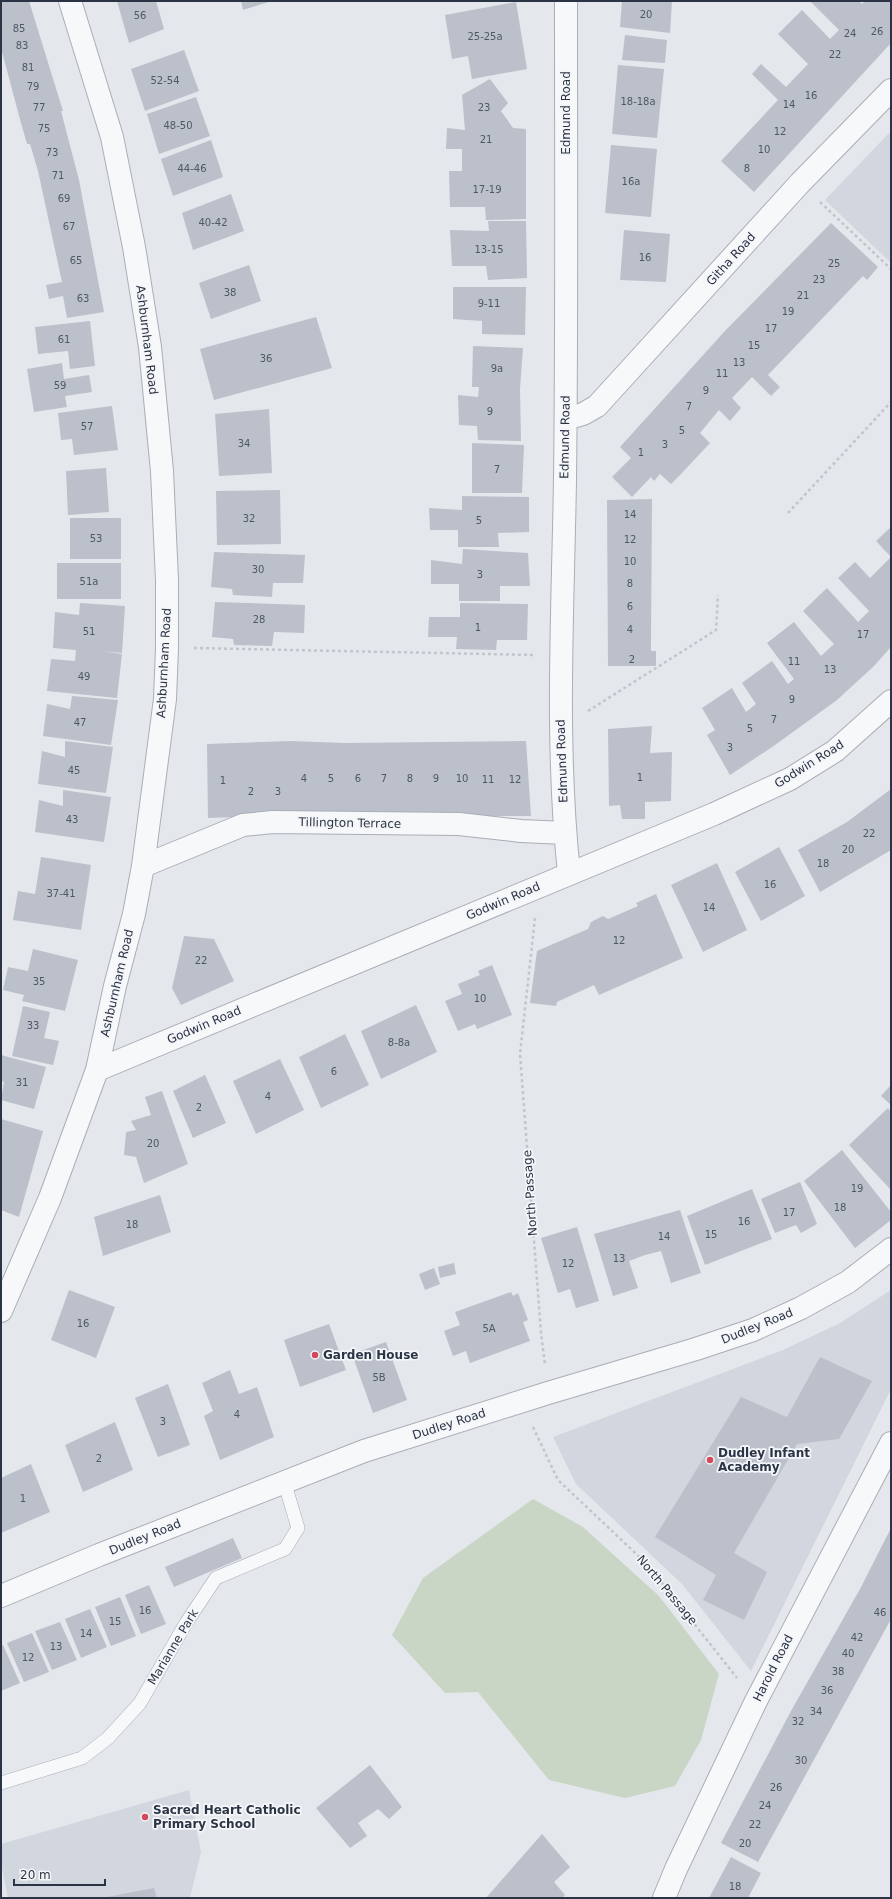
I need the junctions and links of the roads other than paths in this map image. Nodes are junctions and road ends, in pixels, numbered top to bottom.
1 (70, 1) edge
2 (566, 1) edge
3 (891, 90) edge
4 (566, 419) junction
5 (891, 701) edge
6 (565, 833) junction
7 (143, 866) junction
8 (569, 873) junction
9 (97, 1070) junction
10 (891, 1249) edge
11 (1, 1310) edge
12 (891, 1443) edge
13 (284, 1481) junction
14 (1, 1596) edge
15 (1, 1782) edge
16 (664, 1898) edge

1 - 7 street, Ashburnham Road
2 - 4 street, Edmund Road
3 - 4 street, Githa Road
4 - 6 street, Edmund Road
5 - 8 street, Godwin Road
6 - 7 street, Tillington Terrace
6 - 8 street, Edmund Road
7 - 9 street, Ashburnham Road
8 - 9 street, Godwin Road
9 - 11 street, Ashburnham Road
10 - 13 street, Dudley Road
12 - 16 street, Harold Road
13 - 14 street, Dudley Road
13 - 15 lane, Marianne Park

